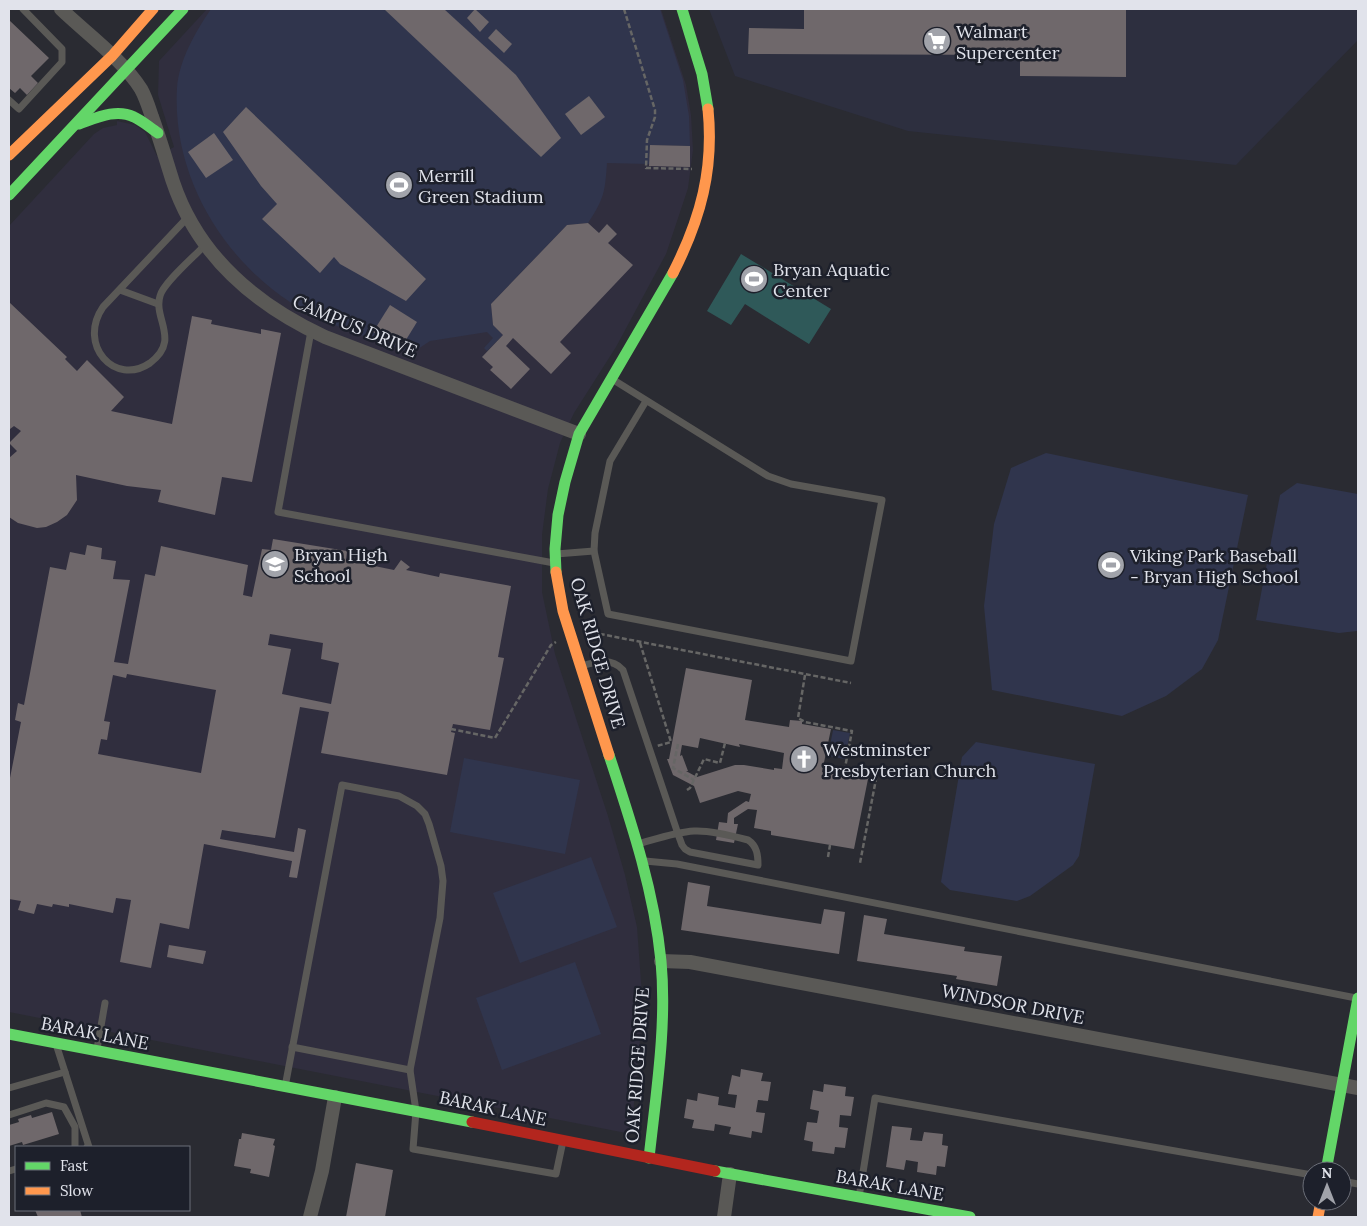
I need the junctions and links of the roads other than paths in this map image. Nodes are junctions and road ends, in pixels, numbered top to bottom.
1 (23, 9) edge
2 (60, 9) edge
3 (153, 9) edge
4 (183, 9) edge
5 (682, 9) edge
6 (112, 56) junction
7 (126, 71) junction
8 (9, 100) edge
9 (76, 125) junction
10 (158, 133) junction
11 (9, 155) edge
12 (9, 195) edge
13 (188, 217) junction
14 (205, 245) junction
15 (120, 290) junction
16 (158, 304) junction
17 (311, 331) junction
18 (611, 378) junction
19 (646, 401) junction
20 (579, 434) junction
21 (594, 551) junction
22 (555, 559) junction
23 (580, 666) junction
24 (678, 834) junction
25 (637, 844) junction
26 (642, 861) junction
27 (661, 961) junction
28 (1358, 999) edge
29 (105, 1003) dead end
30 (9, 1034) edge
31 (56, 1044) junction
32 (292, 1047) junction
33 (97, 1052) junction
34 (410, 1070) junction
35 (65, 1072) junction
36 (1342, 1085) junction
37 (285, 1087) junction
38 (9, 1088) edge
39 (1358, 1088) edge
40 (335, 1097) junction
41 (416, 1110) junction
42 (9, 1115) edge
43 (563, 1141) junction
44 (75, 1146) edge
45 (89, 1146) edge
46 (649, 1158) junction
47 (1328, 1161) edge
48 (1302, 1173) edge
49 (730, 1174) junction
50 (859, 1197) junction
51 (310, 1217) edge
52 (724, 1217) edge
53 (970, 1217) edge

1 - 8 lane
2 - 6 street, CAMPUS DRIVE
3 - 6 street
4 - 7 street
5 - 18 street, OAK RIDGE DRIVE
6 - 7 street, CAMPUS DRIVE
6 - 11 street
7 - 9 street
7 - 10 street, CAMPUS DRIVE
9 - 10 street
9 - 12 street
10 - 13 street, CAMPUS DRIVE
13 - 14 street, CAMPUS DRIVE
13 - 15 lane
14 - 16 lane
14 - 17 street, CAMPUS DRIVE
15 - 16 lane
15 - 16 lane
17 - 20 street, CAMPUS DRIVE
17 - 22 lane
18 - 19 lane
18 - 20 street, OAK RIDGE DRIVE
19 - 21 lane
19 - 21 lane
20 - 22 street, OAK RIDGE DRIVE
21 - 22 lane
22 - 23 street, OAK RIDGE DRIVE
23 - 24 lane
23 - 25 street, OAK RIDGE DRIVE
24 - 24 lane
24 - 25 lane
25 - 26 street, OAK RIDGE DRIVE
26 - 27 street, OAK RIDGE DRIVE
26 - 28 lane
27 - 36 street, WINDSOR DRIVE
27 - 46 street, OAK RIDGE DRIVE
28 - 36 street
29 - 33 lane
30 - 31 street, BARAK LANE
31 - 33 street, BARAK LANE
31 - 35 lane
32 - 34 lane
32 - 34 lane
32 - 37 lane
33 - 37 street, BARAK LANE
34 - 41 lane
35 - 38 lane
35 - 45 lane
36 - 39 street, WINDSOR DRIVE
36 - 47 street
37 - 40 street, BARAK LANE
40 - 41 street, BARAK LANE
40 - 51 street
41 - 43 street, BARAK LANE
41 - 43 lane
42 - 44 lane
43 - 46 street, BARAK LANE
46 - 49 street, BARAK LANE
48 - 50 lane
49 - 50 street, BARAK LANE
49 - 52 street
50 - 53 street, BARAK LANE

